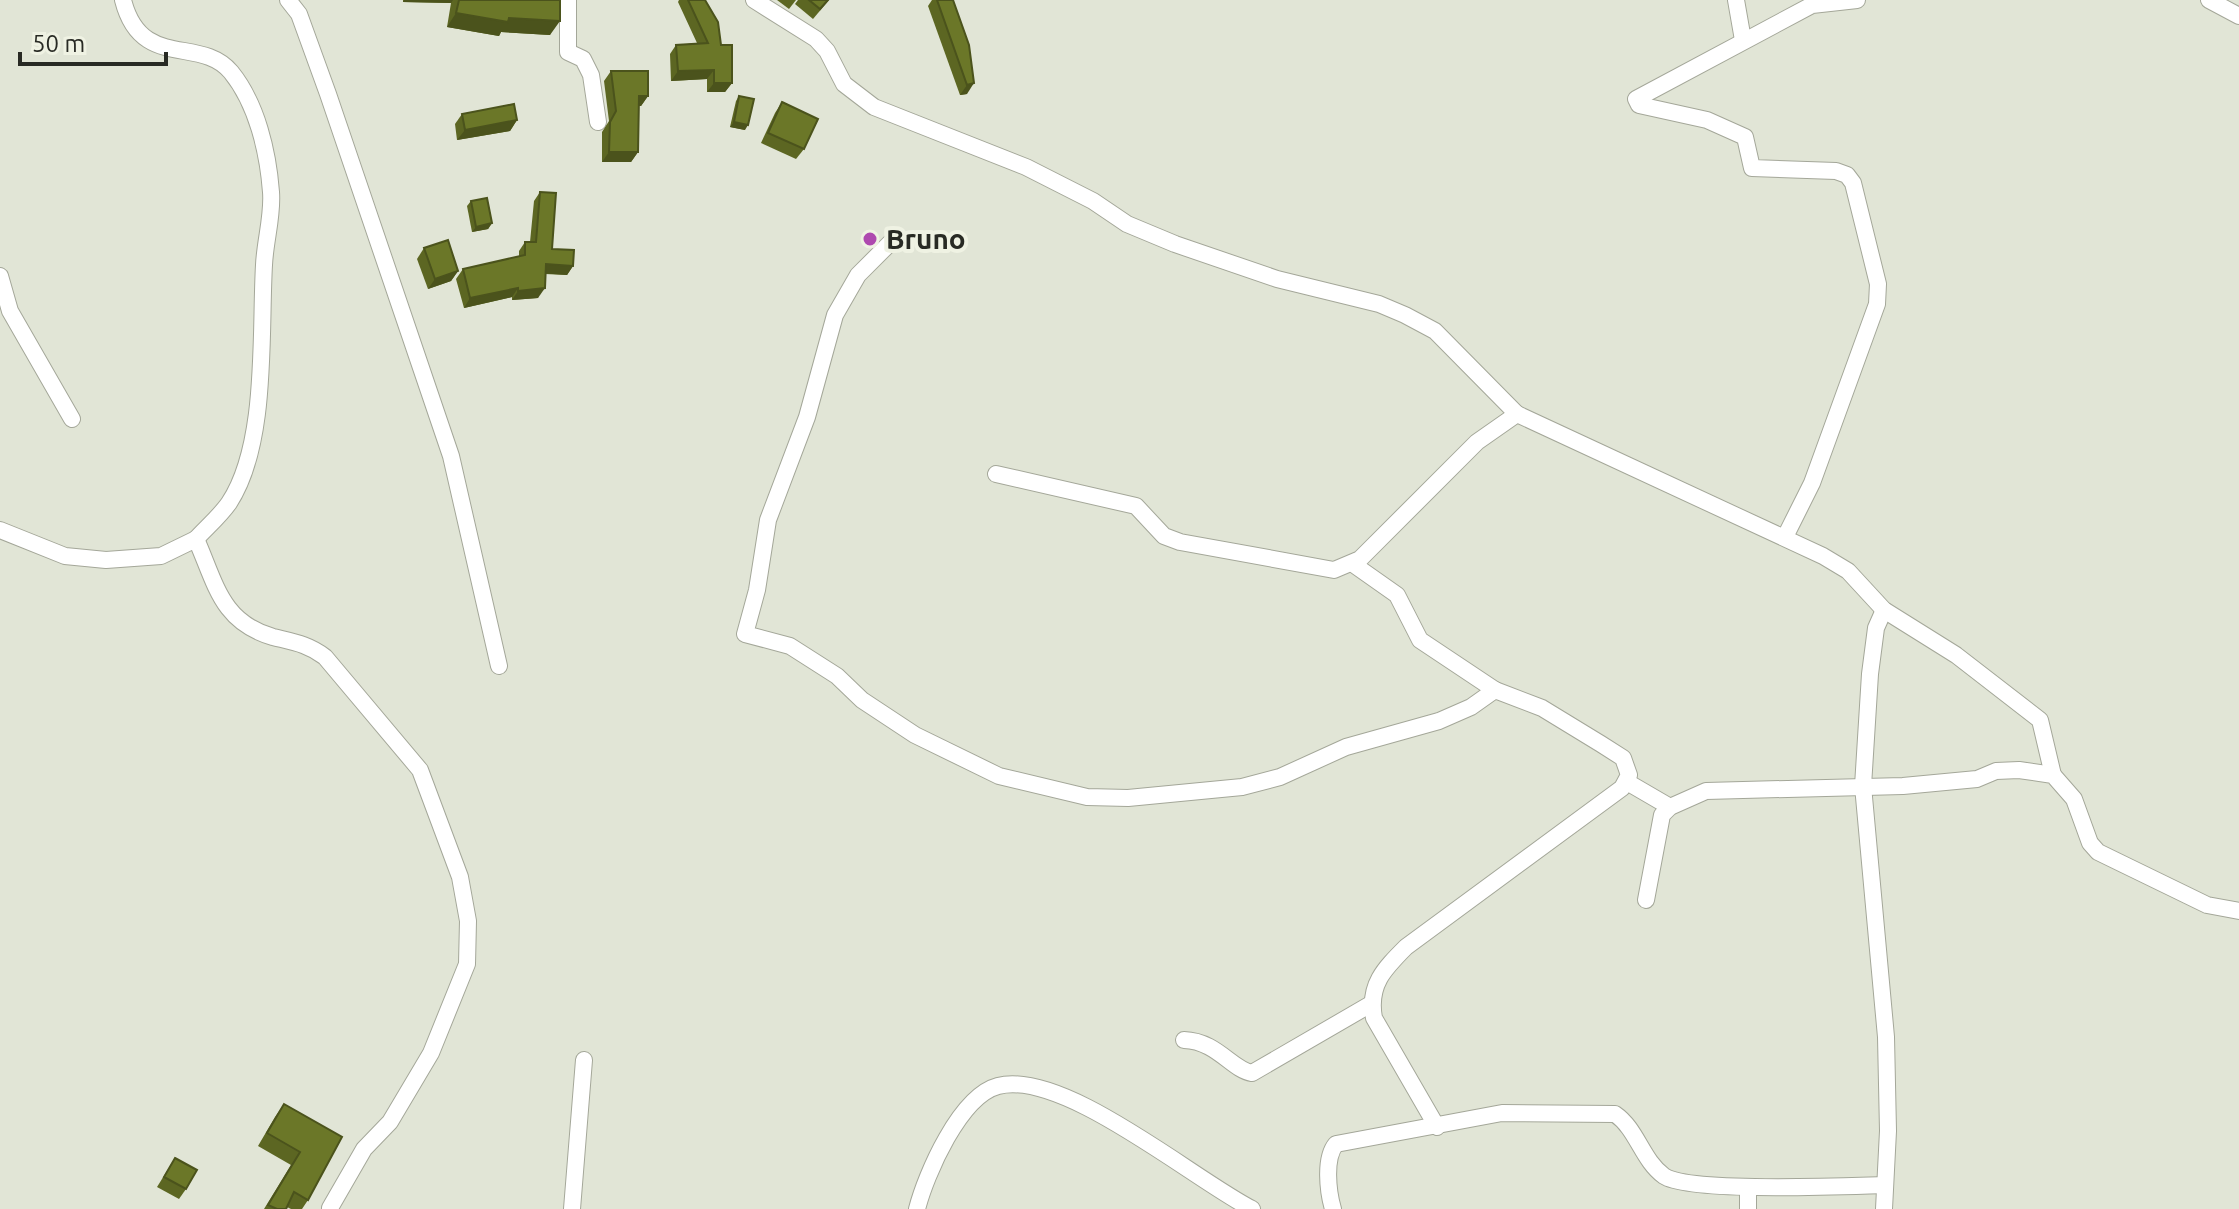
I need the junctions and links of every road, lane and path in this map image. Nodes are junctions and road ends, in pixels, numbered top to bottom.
1 (123, 0) edge
2 (288, 0) edge
3 (568, 0) edge
4 (754, 0) edge
5 (1736, 0) edge
6 (1857, 0) edge
7 (2209, 0) edge
8 (2239, 16) edge
9 (1743, 40) junction
10 (598, 122) dead end
11 (894, 239) dead end
12 (0, 276) edge
13 (1517, 414) junction
14 (72, 419) dead end
15 (996, 474) dead end
16 (0, 530) edge
17 (1785, 537) junction
18 (196, 539) junction
19 (1353, 564) junction
20 (1884, 610) junction
21 (499, 666) dead end
22 (1495, 690) junction
23 (2053, 775) junction
24 (1627, 782) junction
25 (1863, 786) junction
26 (1670, 807) junction
27 (1646, 900) dead end
28 (2239, 911) edge
29 (1371, 1004) junction
30 (1184, 1040) dead end
31 (584, 1060) dead end
32 (1437, 1127) junction
33 (1884, 1185) junction
34 (1748, 1187) junction
35 (1331, 1202) edge
36 (330, 1208) edge
37 (572, 1209) edge
38 (917, 1209) edge
39 (1252, 1209) edge
40 (1317, 1209) edge
41 (1748, 1209) edge
42 (1884, 1209) edge

1 - 18 street
2 - 21 street
3 - 10 street
4 - 13 street
5 - 9 street
6 - 9 street
7 - 8 street
9 - 17 street
11 - 22 street
12 - 14 street
13 - 17 street
13 - 19 street
15 - 19 street
16 - 18 street
17 - 20 street
18 - 36 street
19 - 22 street
20 - 23 street
20 - 25 street
22 - 24 street
23 - 25 street
23 - 28 street
24 - 26 street
24 - 29 street
25 - 26 street
25 - 33 street
26 - 27 street
29 - 30 street
29 - 32 street
31 - 37 street
32 - 34 street
32 - 35 street
33 - 34 street
33 - 42 street
34 - 41 street
35 - 40 street
38 - 39 street

